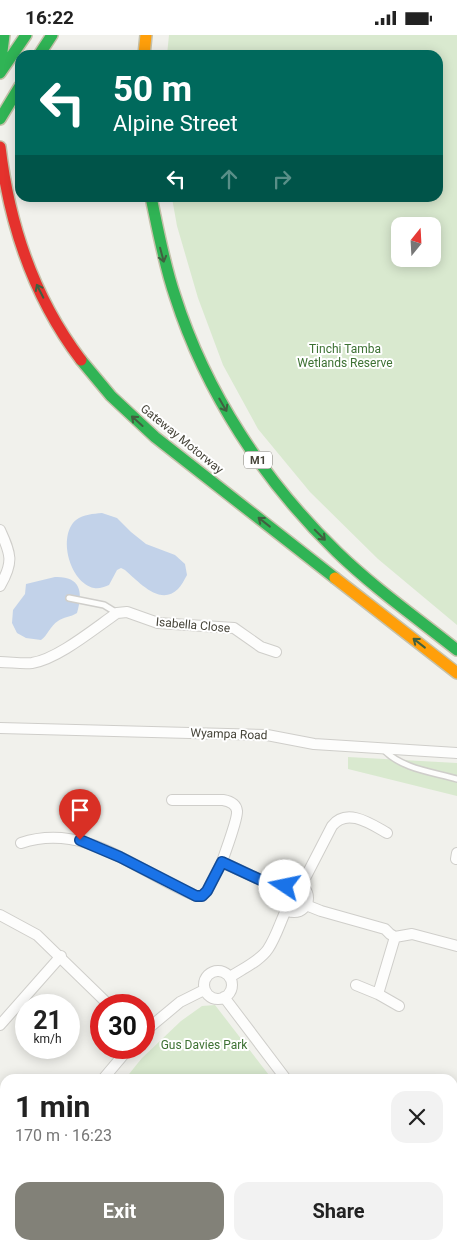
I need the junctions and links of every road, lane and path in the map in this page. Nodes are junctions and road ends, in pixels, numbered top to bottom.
1 (4, 35) edge
2 (26, 35) edge
3 (52, 35) edge
4 (146, 35) edge
5 (16, 50) edge
6 (42, 50) edge
7 (144, 50) edge
8 (15, 51) edge
9 (0, 68) edge
10 (0, 73) edge
11 (15, 94) edge
12 (0, 119) edge
13 (0, 147) edge
14 (151, 203) edge
15 (0, 530) edge
16 (0, 586) edge
17 (69, 598) dead end
18 (117, 613) junction
19 (457, 650) edge
20 (276, 652) dead end
21 (0, 662) edge
22 (457, 673) edge
23 (0, 728) edge
24 (384, 749) junction
25 (457, 753) edge
26 (457, 779) edge
27 (172, 800) dead end
28 (388, 833) dead end
29 (21, 843) dead end
30 (222, 862) junction
31 (301, 886) junction
32 (282, 890) junction
33 (306, 905) junction
34 (286, 910) junction
35 (0, 915) edge
36 (395, 937) junction
37 (457, 946) edge
38 (61, 956) junction
39 (230, 977) junction
40 (356, 985) dead end
41 (204, 990) junction
42 (98, 994) edge
43 (378, 994) junction
44 (224, 997) junction
45 (399, 1006) dead end
46 (155, 1023) edge
47 (0, 1025) edge
48 (120, 1059) edge
49 (107, 1074) edge
50 (282, 1074) edge

1 - 9 highway
2 - 5 highway
3 - 6 highway
4 - 7 highway
8 - 10 highway
11 - 12 highway
22 -> 13 highway, Gateway Motorway
14 -> 19 highway, M1
15 - 16 street
17 - 18 lane
18 - 20 street, Isabella Close
18 - 21 street
23 - 24 street, Wyampa Road
24 - 25 street, Wyampa Road
24 - 26 lane
27 - 30 street
28 - 31 street
29 - 30 street
30 - 32 street
31 - 32 street
31 - 33 street
32 - 34 street
33 - 34 street
33 - 36 street
34 - 39 street
35 - 38 street
36 - 37 street
36 - 43 street
38 - 42 street
38 - 47 street
39 - 41 street
39 - 44 street
40 - 43 street
41 - 44 street
41 - 46 street
43 - 45 street
44 - 50 street
48 - 49 street

